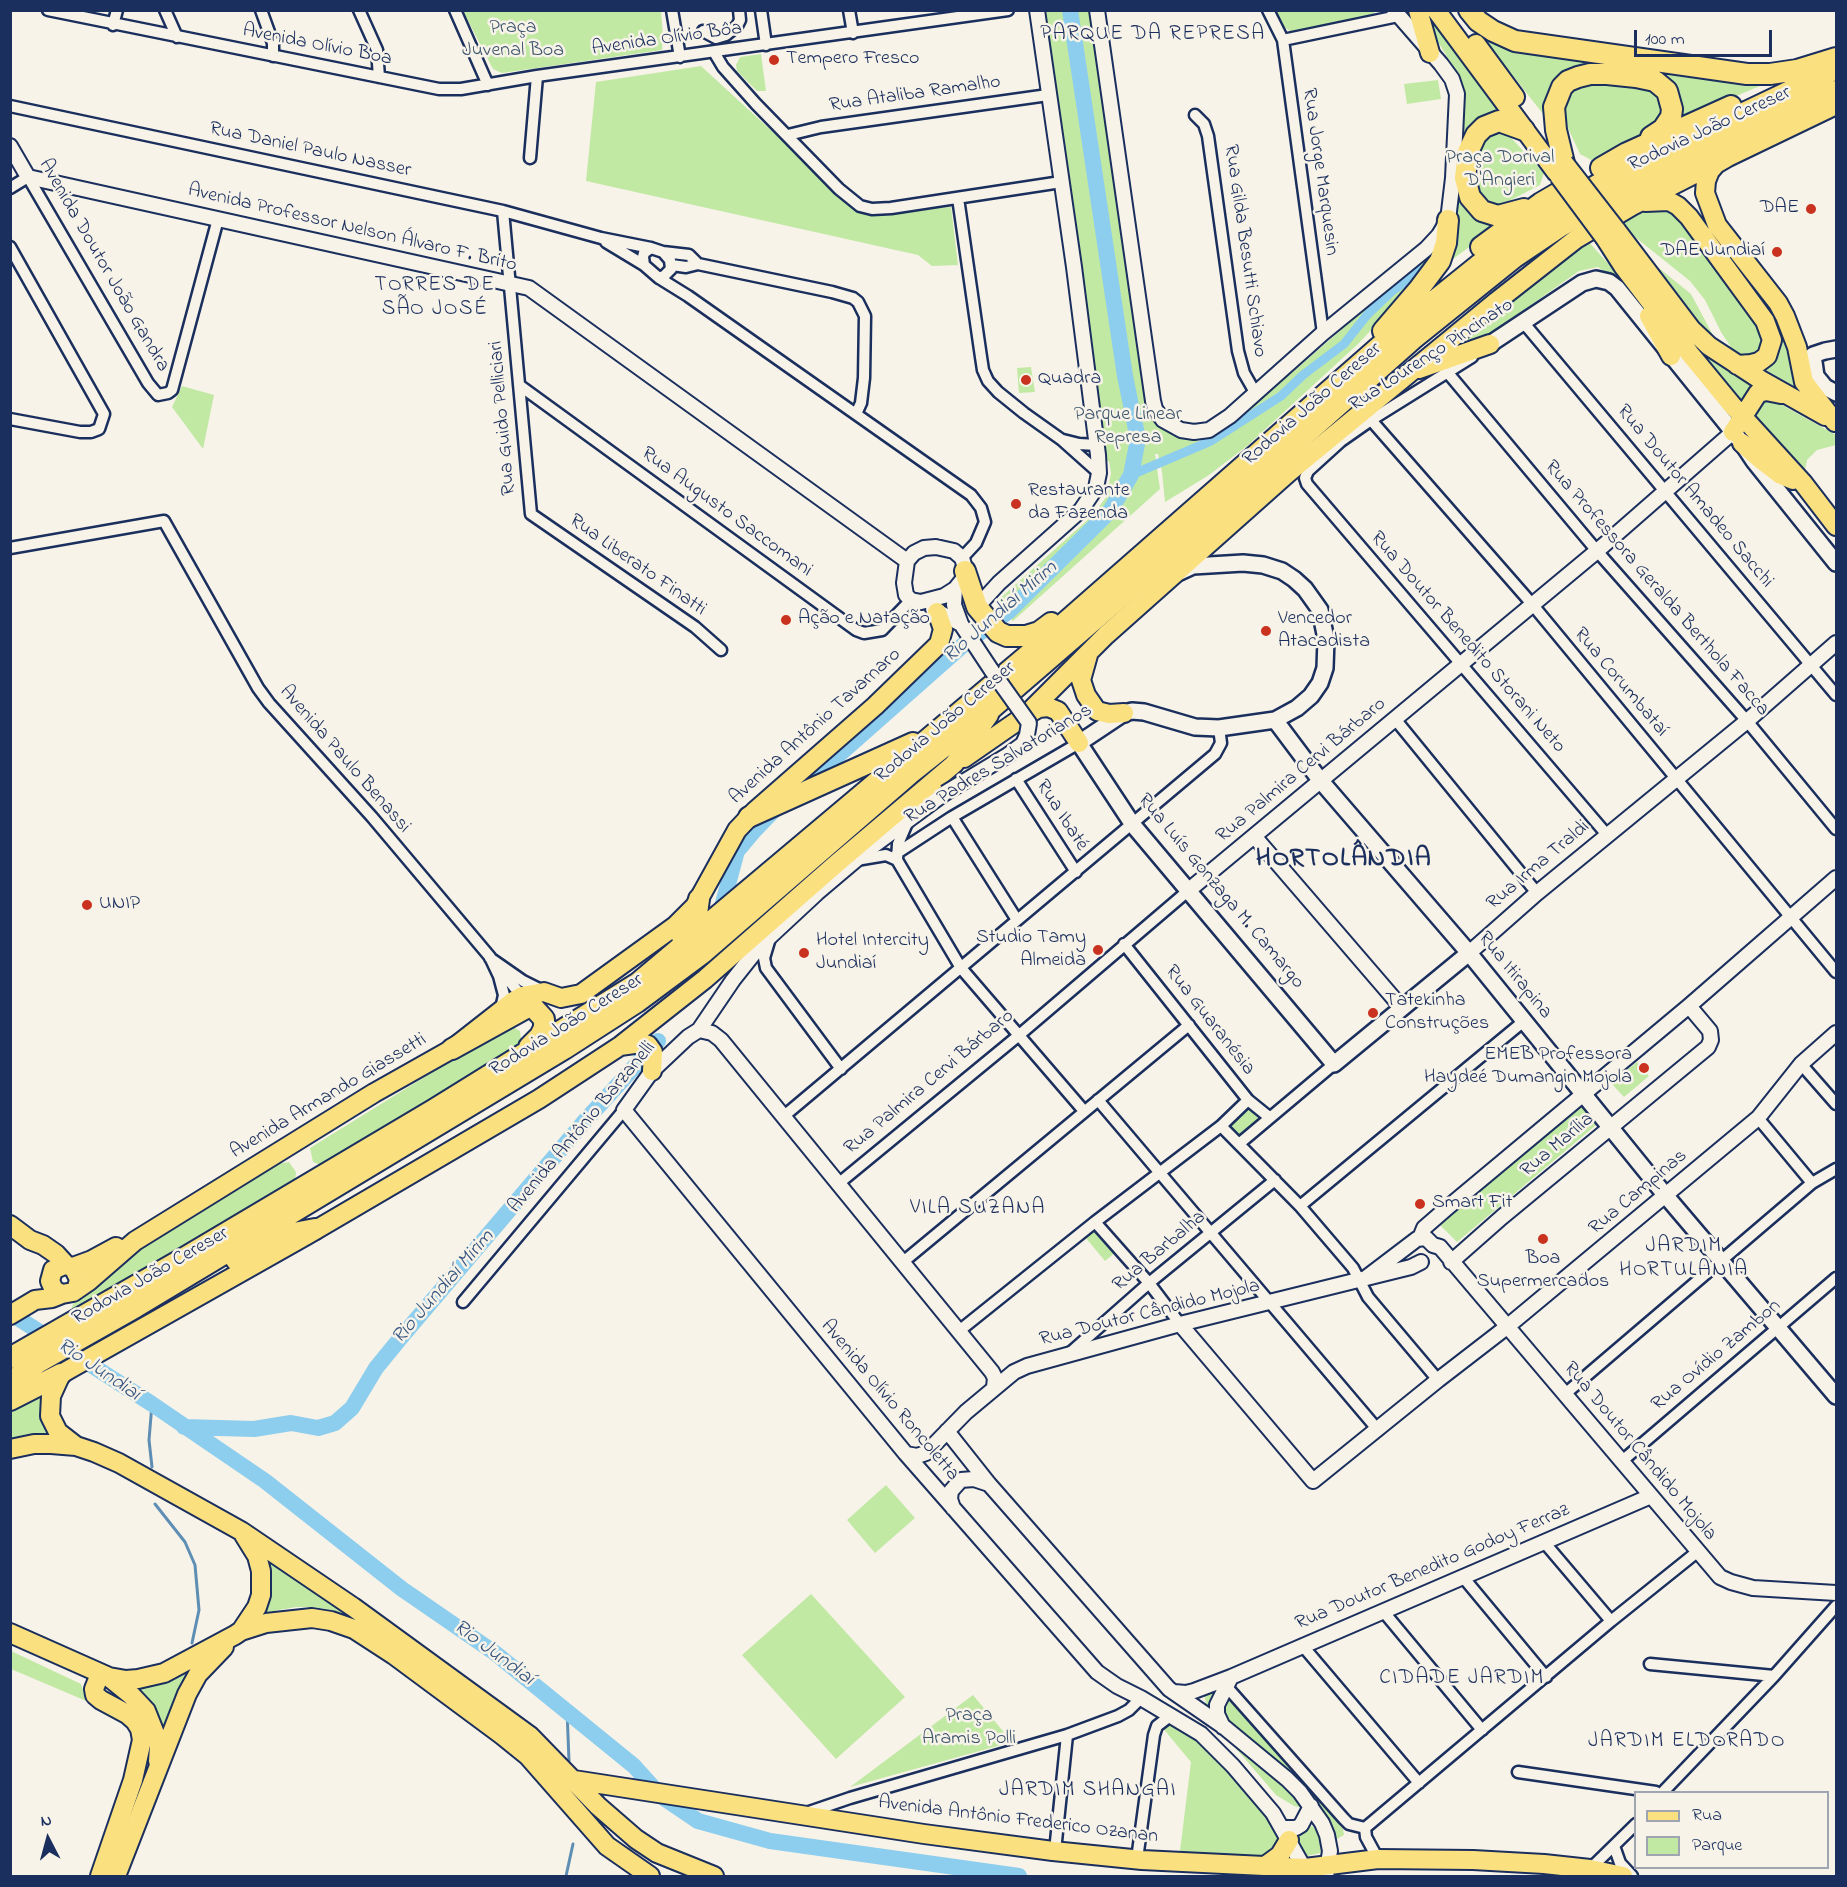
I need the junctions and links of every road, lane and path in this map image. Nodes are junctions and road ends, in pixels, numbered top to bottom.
1 (48, 10) edge
2 (117, 10) edge
3 (165, 10) edge
4 (261, 10) edge
5 (359, 10) edge
6 (455, 10) edge
7 (672, 10) edge
8 (739, 10) edge
9 (761, 10) edge
10 (849, 10) edge
11 (1008, 10) edge
12 (1037, 10) edge
13 (1097, 10) edge
14 (1418, 10) edge
15 (1436, 10) edge
16 (1450, 10) edge
17 (1469, 10) edge
18 (1267, 13) edge
19 (1396, 13) edge
20 (940, 15) edge
21 (113, 25) junction
22 (703, 31) dead end
23 (852, 33) junction
24 (177, 38) junction
25 (1283, 40) junction
26 (766, 45) junction
27 (714, 52) junction
28 (1430, 53) junction
29 (273, 56) junction
30 (680, 57) junction
31 (1835, 62) edge
32 (537, 76) junction
33 (379, 77) junction
34 (488, 85) junction
35 (439, 89) joint
36 (1048, 95) junction
37 (1835, 103) edge
38 (10, 106) edge
39 (1195, 115) dead end
40 (1524, 129) junction
41 (788, 135) junction
42 (10, 146) edge
43 (1627, 153) junction
44 (1728, 157) junction
45 (530, 158) dead end
46 (1560, 168) junction
47 (28, 177) junction
48 (1061, 182) junction
49 (10, 188) edge
50 (958, 198) junction
51 (1541, 203) junction
52 (1632, 206) junction
53 (503, 211) junction
54 (218, 219) junction
55 (1448, 220) junction
56 (1610, 234) junction
57 (601, 238) junction
58 (10, 247) edge
59 (651, 248) junction
60 (663, 252) junction
61 (698, 264) junction
62 (644, 265) junction
63 (1623, 266) junction
64 (672, 267) junction
65 (659, 278) junction
66 (509, 283) junction
67 (688, 296) junction
68 (1397, 314) junction
69 (1523, 322) junction
70 (1323, 333) junction
71 (1490, 344) junction
72 (1836, 349) edge
73 (1671, 356) junction
74 (1737, 365) junction
75 (1408, 372) junction
76 (1448, 373) junction
77 (1345, 376) junction
78 (519, 385) junction
79 (1836, 393) edge
80 (1256, 394) junction
81 (1788, 396) junction
82 (856, 414) junction
83 (10, 419) edge
84 (1371, 420) junction
85 (1836, 423) edge
86 (1739, 430) junction
87 (1062, 440) junction
88 (1097, 446) junction
89 (1308, 471) joint
90 (1099, 473) junction
91 (1803, 483) junction
92 (1666, 491) junction
93 (531, 514) joint
94 (1836, 526) edge
95 (10, 548) edge
96 (1149, 549) junction
97 (1597, 550) junction
98 (907, 561) junction
99 (1836, 563) edge
100 (1174, 574) junction
101 (969, 588) junction
102 (1532, 604) junction
103 (923, 605) junction
104 (962, 626) junction
105 (1836, 643) edge
106 (721, 650) dead end
107 (1089, 653) junction
108 (1461, 663) junction
109 (1811, 665) junction
110 (1836, 695) edge
111 (1001, 699) junction
112 (1124, 712) junction
113 (1026, 716) junction
114 (1395, 719) junction
115 (1275, 720) junction
116 (1747, 721) junction
117 (1219, 728) junction
118 (935, 733) junction
119 (1079, 743) junction
120 (954, 764) junction
121 (1676, 778) junction
122 (1016, 779) junction
123 (1320, 780) junction
124 (756, 814) junction
125 (952, 817) junction
126 (908, 820) junction
127 (1133, 825) junction
128 (1836, 829) edge
129 (1254, 836) junction
130 (1608, 836) junction
131 (897, 856) junction
132 (856, 860) junction
133 (1076, 872) junction
134 (1836, 878) edge
135 (1189, 890) junction
136 (1537, 893) junction
137 (699, 900) junction
138 (1791, 916) junction
139 (1017, 920) junction
140 (770, 938) junction
141 (1124, 944) junction
142 (1470, 953) junction
143 (490, 957) junction
144 (961, 968) junction
145 (1836, 972) edge
146 (638, 983) junction
147 (544, 992) junction
148 (525, 1002) junction
149 (1689, 1006) junction
150 (1402, 1008) junction
151 (500, 1011) junction
152 (1524, 1021) junction
153 (1190, 1025) junction
154 (694, 1033) junction
155 (1836, 1033) edge
156 (1018, 1036) junction
157 (625, 1046) junction
158 (452, 1049) junction
159 (1334, 1064) junction
160 (1801, 1064) junction
161 (653, 1065) junction
162 (500, 1069) junction
163 (841, 1069) junction
164 (1583, 1095) junction
165 (1098, 1100) junction
166 (1248, 1100) junction
167 (1836, 1104) edge
168 (624, 1110) junction
169 (1084, 1111) junction
170 (784, 1116) junction
171 (1269, 1117) junction
172 (1758, 1118) junction
173 (1221, 1126) junction
174 (1610, 1128) junction
175 (1240, 1143) junction
176 (1836, 1169) edge
177 (1160, 1172) junction
178 (1275, 1180) junction
179 (1812, 1183) junction
180 (838, 1184) junction
181 (1666, 1196) junction
182 (1300, 1206) junction
183 (1095, 1222) junction
184 (10, 1225) edge
185 (315, 1229) junction
186 (10, 1232) edge
187 (1212, 1233) junction
188 (30, 1240) junction
189 (135, 1241) junction
190 (1415, 1242) junction
191 (1433, 1245) junction
192 (1425, 1261) junction
193 (903, 1262) junction
194 (1451, 1262) junction
195 (1721, 1262) junction
196 (60, 1270) junction
197 (1836, 1278) edge
198 (1363, 1279) junction
199 (1149, 1283) junction
200 (69, 1291) junction
201 (33, 1300) junction
202 (463, 1302) dead end
203 (1269, 1303) junction
204 (136, 1307) junction
205 (10, 1315) edge
206 (93, 1322) junction
207 (1180, 1324) junction
208 (1508, 1326) junction
209 (1778, 1328) junction
210 (959, 1331) junction
211 (1070, 1354) junction
212 (34, 1355) junction
213 (10, 1359) edge
214 (992, 1372) junction
215 (1014, 1372) junction
216 (61, 1374) junction
217 (1438, 1380) junction
218 (10, 1382) edge
219 (994, 1387) junction
220 (1835, 1391) edge
221 (1566, 1394) junction
222 (10, 1400) edge
223 (1378, 1430) junction
224 (947, 1431) junction
225 (76, 1446) junction
226 (10, 1449) edge
227 (906, 1454) junction
228 (1622, 1461) junction
229 (989, 1484) junction
230 (1650, 1496) junction
231 (953, 1508) junction
232 (241, 1531) junction
233 (1544, 1542) junction
234 (1697, 1552) junction
235 (1463, 1577) junction
236 (1836, 1593) edge
237 (1836, 1606) edge
238 (1383, 1611) junction
239 (1611, 1621) junction
240 (10, 1633) edge
241 (238, 1633) junction
242 (1302, 1645) junction
243 (1650, 1664) dead end
244 (104, 1676) junction
245 (1774, 1676) junction
246 (1546, 1677) junction
247 (1228, 1681) junction
248 (1168, 1689) junction
249 (1142, 1698) junction
250 (1170, 1716) junction
251 (1224, 1727) junction
252 (1482, 1730) junction
253 (1067, 1735) junction
254 (1518, 1772) dead end
255 (155, 1778) junction
256 (574, 1780) junction
257 (1419, 1783) junction
258 (1649, 1791) edge
259 (1665, 1791) edge
260 (1311, 1806) junction
261 (800, 1815) junction
262 (1634, 1825) edge
263 (1365, 1828) junction
264 (1285, 1834) junction
265 (1614, 1846) junction
266 (1055, 1851) junction
267 (1137, 1859) junction
268 (1378, 1859) junction
269 (1265, 1866) junction
270 (1590, 1869) junction
271 (1327, 1871) edge
272 (1307, 1872) edge
273 (649, 1875) edge
274 (100, 1876) edge
275 (116, 1876) edge
276 (714, 1876) edge
277 (1623, 1876) edge
278 (1632, 1876) edge

1 - 21 street, Avenida Olívio Boa
2 - 21 street
3 - 24 street
4 - 29 street
5 - 33 street
6 - 34 street
7 - 30 street
8 - 22 street
9 - 26 street
10 - 23 street
11 - 20 street, Avenida Olívio Bôa
12 - 36 street
13 - 80 street
14 - 28 main road
15 - 40 main road
16 - 46 main road
17 - 31 highway
18 - 25 street, Rua Jorge Marquesin
19 - 25 street
19 - 28 street
20 - 23 street, Avenida Olívio Bôa
21 - 24 street, Avenida Olívio Boa
23 - 26 street, Avenida Olívio Bôa
24 - 29 street, Avenida Olívio Boa
25 - 70 street, Rua Jorge Marquesin
26 - 27 street, Avenida Olívio Bôa
27 - 30 street, Avenida Olívio Bôa
27 - 41 street
28 - 55 street
29 - 33 street, Avenida Olívio Boa
30 - 32 street, Avenida Olívio Bôa
31 - 43 highway
31 - 77 highway, Rodovia João Cereser
32 - 34 street, Avenida Olívio Bôa
32 - 45 street
33 - 35 street, Avenida Olívio Boa
34 - 35 street, Avenida Olívio Bôa
36 - 41 street, Rua Ataliba Ramalho
36 - 48 street
37 - 44 main road
37 - 111 highway, Rodovia João Cereser
38 - 53 street, Rua Daniel Paulo Nasser
39 - 80 street, Rua Gilda Besutti Schiavo
40 - 46 main road
40 - 51 highway
41 - 50 street
42 - 47 street, Avenida Doutor João Gandra
43 - 46 highway
43 - 51 highway
44 - 52 main road
44 - 85 main road
46 - 56 main road, bridge
47 - 49 street
47 - 54 street, Avenida Professor Nelson Álvaro F. Brito
47 - 54 street, Avenida Doutor João Gandra
48 - 50 street
48 - 88 street
50 - 87 street
51 - 68 highway
52 - 74 main road
52 - 75 main road
53 - 57 street, Rua Daniel Paulo Nasser
53 - 66 street, Rua Guido Pelliciari
54 - 66 street, Avenida Professor Nelson Álvaro F. Brito
55 - 68 highway
55 - 70 street
56 - 63 main road
56 - 74 main road
57 - 59 street, Rua Daniel Paulo Nasser
57 - 62 street, Rua Daniel Paulo Nasser
58 - 83 street
59 - 60 street
59 - 62 street
60 - 61 street
60 - 64 street
61 - 64 street
61 - 82 street
62 - 65 street
63 - 73 main road
63 - 86 main road
64 - 65 street
64 - 67 street
65 - 67 street
66 - 78 street, Rua Guido Pelliciari
66 - 98 street, Avenida Professor Nelson Álvaro F. Brito
67 - 82 street
68 - 77 highway
69 - 71 main road, Rua Lourenço Pincinato
69 - 73 main road, Rua Lourenço Pincinato
69 - 92 street, Rua Doutor Amadeo Sacchi
70 - 80 street
71 - 75 main road
71 - 76 street, Rua Lourenço Pincinato
72 - 79 main road
73 - 86 main road
74 - 81 main road
75 - 100 main road
76 - 84 street, Rua Lourenço Pincinato
76 - 97 street, Rua Professora Geralda Berthola Facca
77 - 96 highway, Rodovia João Cereser
78 - 93 street, Rua Guido Pelliciari
78 - 103 street, Rua Augusto Saccomani
81 - 85 main road
81 - 86 main road
82 - 101 street
84 - 89 street, Rua Lourenço Pincinato
84 - 102 street, Rua Corumbataí
86 - 91 main road
86 - 91 main road
86 - 92 street, Rua Palmira Cervi Bárbaro
86 - 99 main road
87 - 88 street
87 - 90 street
88 - 90 street
89 - 108 street, Rua Doutor Benedito Storani Neto
90 - 101 street
91 - 94 main road
92 - 97 street, Rua Palmira Cervi Bárbaro
92 - 109 street, Rua Doutor Amadeo Sacchi
93 - 106 street, Rua Liberato Finatti
95 - 143 street, Avenida Paulo Benassi
96 - 101 highway
96 - 118 highway, Rodovia João Cereser
97 - 102 street, Rua Palmira Cervi Bárbaro
97 - 116 street, Rua Professora Geralda Berthola Facca
98 - 101 street
98 - 103 street
100 - 107 main road
100 - 115 main road
101 - 103 street
101 - 104 street
102 - 108 street, Rua Palmira Cervi Bárbaro
102 - 121 street, Rua Corumbataí
103 - 104 street
103 - 124 main road, Avenida Antônio Tavarnaro
104 - 126 street, Avenida Antônio Barzanelli, bridge
105 - 109 street, Rua Irma Traldi
107 - 112 main road
107 - 113 main road
108 - 114 street, Rua Palmira Cervi Bárbaro
108 - 130 street, Rua Doutor Benedito Storani Neto
109 - 110 street, Rua Doutor Amadeo Sacchi
109 - 116 street, Rua Irma Traldi
111 - 120 main road
111 - 204 highway, Rodovia João Cereser
112 - 117 main road
112 - 119 main road, Rua Padres Salvatorianos
113 - 119 main road
113 - 120 main road
114 - 123 street, Rua Palmira Cervi Bárbaro
114 - 136 street
115 - 117 main road
115 - 123 main road, Rua Itirapina
116 - 121 street, Rua Irma Traldi
116 - 128 street, Rua Professora Geralda Berthola Facca
117 - 127 street
118 - 124 highway
118 - 146 highway, Rodovia João Cereser
119 - 122 street, Rua Padres Salvatorianos
119 - 127 main road, Rua Luís Gonzaga M. Camargo
120 - 157 main road
121 - 130 street, Rua Irma Traldi
121 - 138 street, Rua Corumbataí
122 - 125 street, Rua Padres Salvatorianos
122 - 133 street, Rua Ibaté
123 - 129 street, Rua Palmira Cervi Bárbaro
123 - 142 main road, Rua Itirapina
124 - 137 main road, Avenida Antônio Tavarnaro
125 - 131 street, Rua Padres Salvatorianos
125 - 139 street
126 - 131 street
126 - 132 street, Avenida Antônio Barzanelli
127 - 133 street
127 - 135 main road, Rua Luís Gonzaga M. Camargo
129 - 135 street, Rua Palmira Cervi Bárbaro
129 - 150 street
130 - 136 street, Rua Irma Traldi
131 - 132 street
131 - 144 street
132 - 140 street, Avenida Antônio Barzanelli
133 - 139 street
134 - 138 street
135 - 141 street, Rua Palmira Cervi Bárbaro
135 - 159 main road, Rua Luís Gonzaga M. Camargo
136 - 142 street, Rua Irma Traldi
137 - 146 highway
137 - 147 main road, Avenida Antônio Tavarnaro
138 - 145 street, Rua Corumbataí
138 - 149 street
139 - 144 street
140 - 154 street, Avenida Antônio Barzanelli
140 - 163 street
141 - 153 street, Rua Guaranésia
141 - 156 street, Rua Palmira Cervi Bárbaro
142 - 150 main road, Rua Irma Traldi
142 - 152 main road, Rua Itirapina
143 - 147 street
143 - 148 street
143 - 151 street, Avenida Paulo Benassi
144 - 156 street
144 - 163 street
146 - 162 highway, Rodovia João Cereser
147 - 148 main road, Avenida Armando Giassetti
148 - 151 main road, Avenida Armando Giassetti
148 - 158 highway
148 - 162 highway
149 - 164 street
149 - 174 street, Rua Marília
150 - 159 main road, Rua Irma Traldi
151 - 158 main road, Avenida Armando Giassetti
152 - 164 main road, Rua Itirapina
152 - 182 street
153 - 165 street
153 - 166 street, Rua Guaranésia
154 - 161 street, Avenida Antônio Barzanelli
154 - 170 street
155 - 160 street, Rua Campinas
156 - 169 street
156 - 180 street, Rua Palmira Cervi Bárbaro
157 - 161 main road
157 - 185 main road
158 - 189 main road, Avenida Armando Giassetti
159 - 171 street, Rua Irma Traldi
160 - 167 street
160 - 172 street, Rua Campinas
161 - 168 street, Avenida Antônio Barzanelli
162 - 206 highway, Rodovia João Cereser
163 - 170 street
164 - 174 main road, Rua Itirapina
164 - 190 street
165 - 169 street
165 - 177 street
166 - 171 street, Rua Guaranésia
166 - 173 street
168 - 202 street, Avenida Antônio Barzanelli
168 - 227 street, Avenida Olívio Roncoletta
169 - 193 street
170 - 180 street
171 - 175 street, Rua Irma Traldi
172 - 179 street
172 - 181 street, Rua Campinas
173 - 175 street
173 - 177 street
174 - 181 main road, Rua Itirapina
174 - 194 street, Rua Marília
175 - 178 street
176 - 179 street
177 - 183 street
177 - 187 street
178 - 182 street
178 - 187 street, Rua Barbalha
179 - 195 street
180 - 193 street
181 - 195 main road, Rua Itirapina
181 - 208 street, Rua Campinas
182 - 198 street
183 - 199 street
183 - 210 street
184 - 188 main road
185 - 204 highway
185 - 216 main road
186 - 188 main road
187 - 199 street, Rua Barbalha
187 - 203 street
188 - 196 main road
189 - 196 main road, Avenida Armando Giassetti
189 - 200 main road, Avenida Armando Giassetti
190 - 191 street, Rua Doutor Cândido Mojola
190 - 192 street
190 - 198 street, Rua Doutor Cândido Mojola
191 - 192 street
191 - 194 street, Rua Doutor Cândido Mojola
192 - 194 street, Rua Doutor Cândido Mojola
192 - 198 street, Rua Doutor Cândido Mojola
193 - 210 street
194 - 208 street, Rua Doutor Cândido Mojola
195 - 209 main road, Rua Itirapina
195 - 221 street
196 - 200 main road
196 - 200 main road
196 - 201 main road, Avenida Armando Giassetti
197 - 209 street, Rua Ovídio Zambon
198 - 203 street, Rua Doutor Cândido Mojola
198 - 217 street
199 - 207 street
199 - 211 street, Rua Barbalha
200 - 201 main road, Avenida Armando Giassetti
201 - 205 main road, Avenida Armando Giassetti
203 - 207 street, Rua Doutor Cândido Mojola
203 - 223 street
204 - 206 highway, Rodovia João Cereser
206 - 212 highway, Rodovia João Cereser
207 - 211 street, Rua Doutor Cândido Mojola
207 - 223 street, Rua Campinas
208 - 217 street, Rua Campinas
208 - 221 street, Rua Doutor Cândido Mojola
209 - 220 main road, Rua Itirapina
209 - 228 street, Rua Ovídio Zambon
210 - 214 street
211 - 215 street, Rua Doutor Cândido Mojola
212 - 213 highway
212 - 218 highway
214 - 215 street, Rua Doutor Cândido Mojola
214 - 219 street
215 - 219 street, Rua Doutor Cândido Mojola
216 - 222 highway
216 - 225 main road
217 - 223 street, Rua Campinas
219 - 224 street, Rua Doutor Cândido Mojola
221 - 228 street, Rua Doutor Cândido Mojola
224 - 227 street, Rua Doutor Cândido Mojola
224 - 229 street, Avenida Olívio Roncoletta
225 - 226 main road
225 - 232 main road
227 - 231 street, Avenida Olívio Roncoletta
228 - 230 street, Rua Doutor Cândido Mojola
229 - 231 street
229 - 248 street, Avenida Olívio Roncoletta
230 - 233 street, Rua Doutor Benedito Godoy Ferraz
230 - 234 street, Rua Doutor Cândido Mojola
231 - 249 street, Avenida Olívio Roncoletta
232 - 241 main road
232 - 256 main road
233 - 235 street, Rua Doutor Benedito Godoy Ferraz
233 - 239 street
234 - 236 street, Rua Doutor Cândido Mojola
234 - 239 street
235 - 238 street, Rua Doutor Benedito Godoy Ferraz
235 - 246 street
237 - 245 street
238 - 242 street, Rua Doutor Benedito Godoy Ferraz
238 - 252 street
239 - 246 street
240 - 244 main road
241 - 244 main road
241 - 255 main road
241 - 273 main road
242 - 247 street, Rua Doutor Benedito Godoy Ferraz
242 - 257 street
243 - 245 street
244 - 255 main road
244 - 274 main road
245 - 259 street
246 - 252 street
247 - 248 street, Rua Doutor Benedito Godoy Ferraz
247 - 251 street
247 - 263 street
248 - 251 street, Avenida Olívio Roncoletta
249 - 250 street, Avenida Olívio Roncoletta
249 - 253 street
250 - 264 street, Avenida Olívio Roncoletta
250 - 267 street
251 - 260 street, Avenida Olívio Roncoletta
252 - 257 street
253 - 261 street
253 - 266 street
254 - 258 street
255 - 275 main road
256 - 261 main road, Avenida Antônio Frederico Ozanan
256 - 276 main road
257 - 263 street
260 - 264 street
260 - 271 street, Avenida Olívio Roncoletta
261 - 266 main road, Avenida Antônio Frederico Ozanan
262 - 265 street
263 - 268 street
264 - 269 main road
264 - 272 street, Avenida Olívio Roncoletta
265 - 270 street
265 - 278 street
266 - 267 main road, Avenida Antônio Frederico Ozanan
267 - 269 main road, Avenida Antônio Frederico Ozanan
268 - 270 main road
268 - 271 main road
269 - 272 main road, Avenida Antônio Frederico Ozanan
270 - 277 main road
271 - 272 main road, Avenida Antônio Frederico Ozanan

